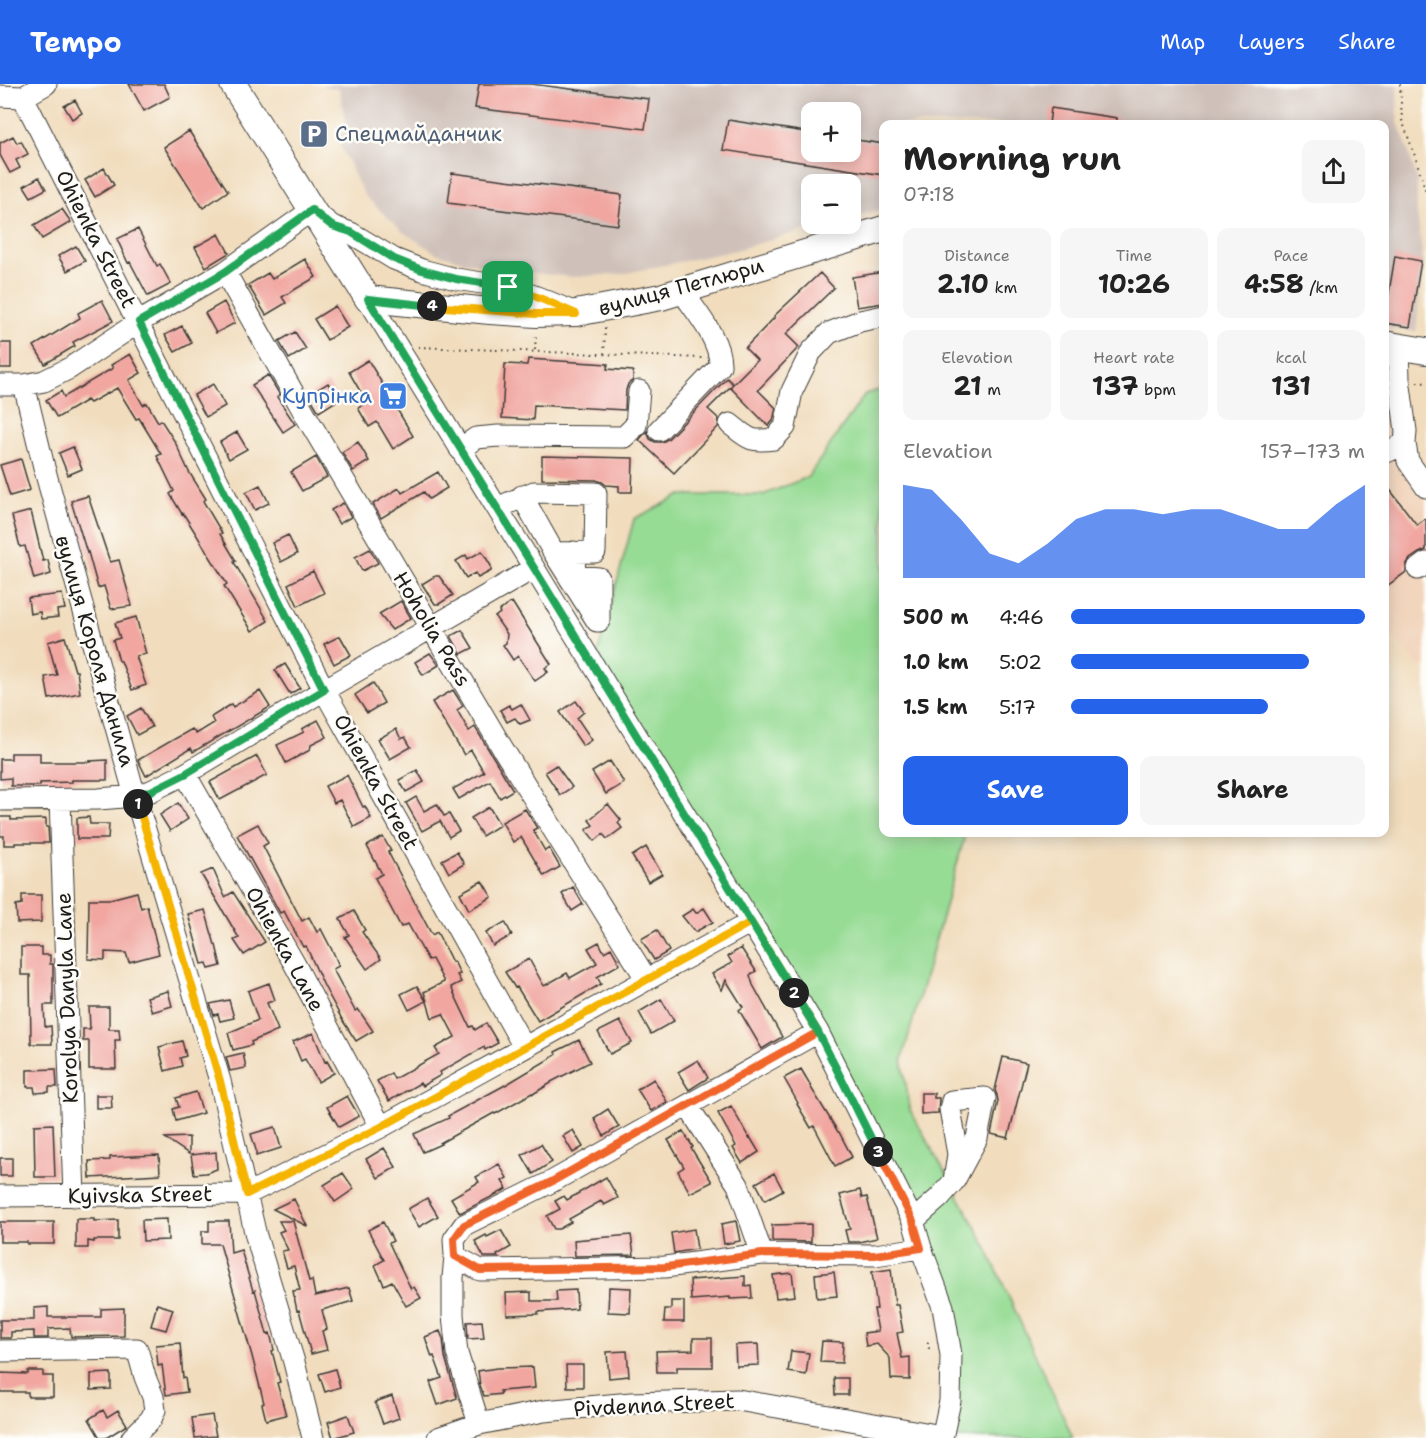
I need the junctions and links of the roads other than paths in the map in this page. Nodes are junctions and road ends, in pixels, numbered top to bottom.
1 (46, 84) edge
2 (233, 84) edge
3 (0, 96) edge
4 (23, 97) junction
5 (312, 210) junction
6 (879, 231) edge
7 (225, 272) junction
8 (682, 291) junction
9 (368, 299) junction
10 (576, 314) junction
11 (879, 317) edge
12 (139, 322) junction
13 (1391, 345) edge
14 (1426, 351) edge
15 (0, 385) edge
16 (24, 385) junction
17 (639, 391) dead end
18 (730, 424) dead end
19 (658, 430) dead end
20 (1405, 444) junction
21 (460, 449) junction
22 (1389, 451) edge
23 (1426, 487) edge
24 (522, 496) junction
25 (497, 508) junction
26 (534, 568) junction
27 (432, 628) junction
28 (324, 690) junction
29 (185, 774) junction
30 (135, 796) junction
31 (0, 800) edge
32 (60, 800) junction
33 (751, 922) junction
34 (647, 980) junction
35 (818, 1032) junction
36 (524, 1047) junction
37 (688, 1106) junction
38 (381, 1127) junction
39 (954, 1181) dead end
40 (247, 1194) junction
41 (0, 1196) edge
42 (75, 1196) junction
43 (913, 1221) junction
44 (921, 1248) junction
45 (762, 1254) junction
46 (455, 1256) junction
47 (0, 1351) edge
48 (479, 1424) junction
49 (942, 1437) edge
50 (132, 1438) edge
51 (313, 1438) edge
52 (438, 1438) edge

1 - 4 street
2 - 5 main road
3 - 4 street
4 - 12 street, Ohienka Street
5 - 7 street
5 - 9 main road
5 - 10 street
6 - 8 main road, вулиця Петлюри
7 - 12 street
7 - 27 street, Hoholia Pass
8 - 10 main road, вулиця Петлюри
8 - 19 street
9 - 10 main road, вулиця Петлюри
9 - 21 street
11 - 18 street
12 - 16 street
12 - 28 street, Ohienka Street
13 - 14 main road
13 - 20 street
15 - 16 street
16 - 30 street, вулиця Короля Данила
17 - 21 street
20 - 22 street
20 - 23 street
21 - 25 street
24 - 24 street
24 - 25 street
25 - 26 street
26 - 27 street
26 - 33 street
27 - 28 street
27 - 34 street, Hoholia Pass
28 - 29 street
28 - 36 street, Ohienka Street
29 - 30 street
29 - 38 street, Ohienka Lane
30 - 32 street
30 - 40 street, вулиця Короля Данила
31 - 32 street
32 - 42 street, Korolya Danyla Lane
33 - 34 street, Kyivska Street
33 - 35 street
34 - 36 street, Kyivska Street
35 - 37 street
35 - 43 street
36 - 38 street, Kyivska Street
37 - 45 street
37 - 46 street
38 - 40 street, Kyivska Street
39 - 43 street
40 - 42 street, Kyivska Street
40 - 51 street, вулиця Короля Данила
41 - 42 street, Kyivska Street
43 - 44 street
44 - 45 street
44 - 49 street
45 - 46 street
46 - 48 street
47 - 50 street
48 - 49 street, Pivdenna Street
48 - 52 street, Pivdenna Street

